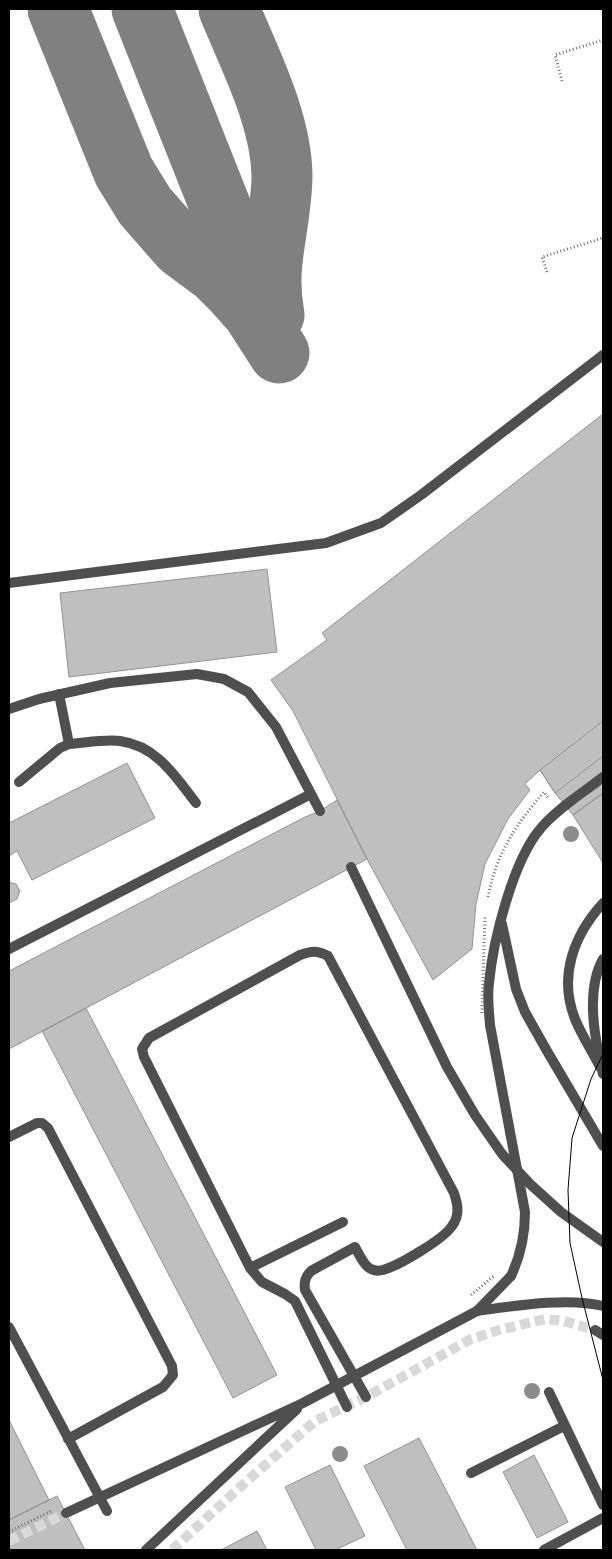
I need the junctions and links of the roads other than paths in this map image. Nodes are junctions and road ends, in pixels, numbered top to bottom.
1 (603, 354) edge
2 (9, 584) edge
3 (59, 694) junction
4 (9, 709) edge
5 (70, 744) junction
6 (603, 777) edge
7 (19, 782) dead end
8 (311, 794) junction
9 (196, 803) dead end
10 (320, 810) dead end
11 (351, 867) dead end
12 (603, 903) edge
13 (501, 918) junction
14 (9, 950) edge
15 (603, 959) edge
16 (603, 1073) edge
17 (9, 1137) edge
18 (603, 1146) edge
19 (342, 1222) dead end
20 (603, 1242) edge
21 (250, 1268) junction
22 (603, 1306) edge
23 (476, 1311) junction
24 (9, 1327) edge
25 (549, 1392) dead end
26 (366, 1397) dead end
27 (303, 1403) junction
28 (347, 1406) dead end
29 (564, 1426) junction
30 (68, 1439) junction
31 (471, 1474) dead end
32 (603, 1505) edge
33 (60, 1511) tunnel mouth
34 (107, 1511) dead end
35 (603, 1518) edge
36 (146, 1550) edge
37 (544, 1550) edge

1 - 2 street
3 - 4 street
3 - 5 street
3 - 8 street
5 - 7 street
5 - 9 street
6 - 13 street
8 - 10 street
8 - 14 street
11 - 20 street
12 - 16 street
13 - 18 street
13 - 23 street, bridge
15 - 16 street
17 - 30 street
19 - 21 street
21 - 26 street
21 - 28 street
22 - 23 street
23 - 27 street, bridge
24 - 30 street
25 - 29 street
27 - 33 street, bridge
27 - 36 street, bridge
29 - 31 street
29 - 32 street
30 - 34 street
35 - 37 street

